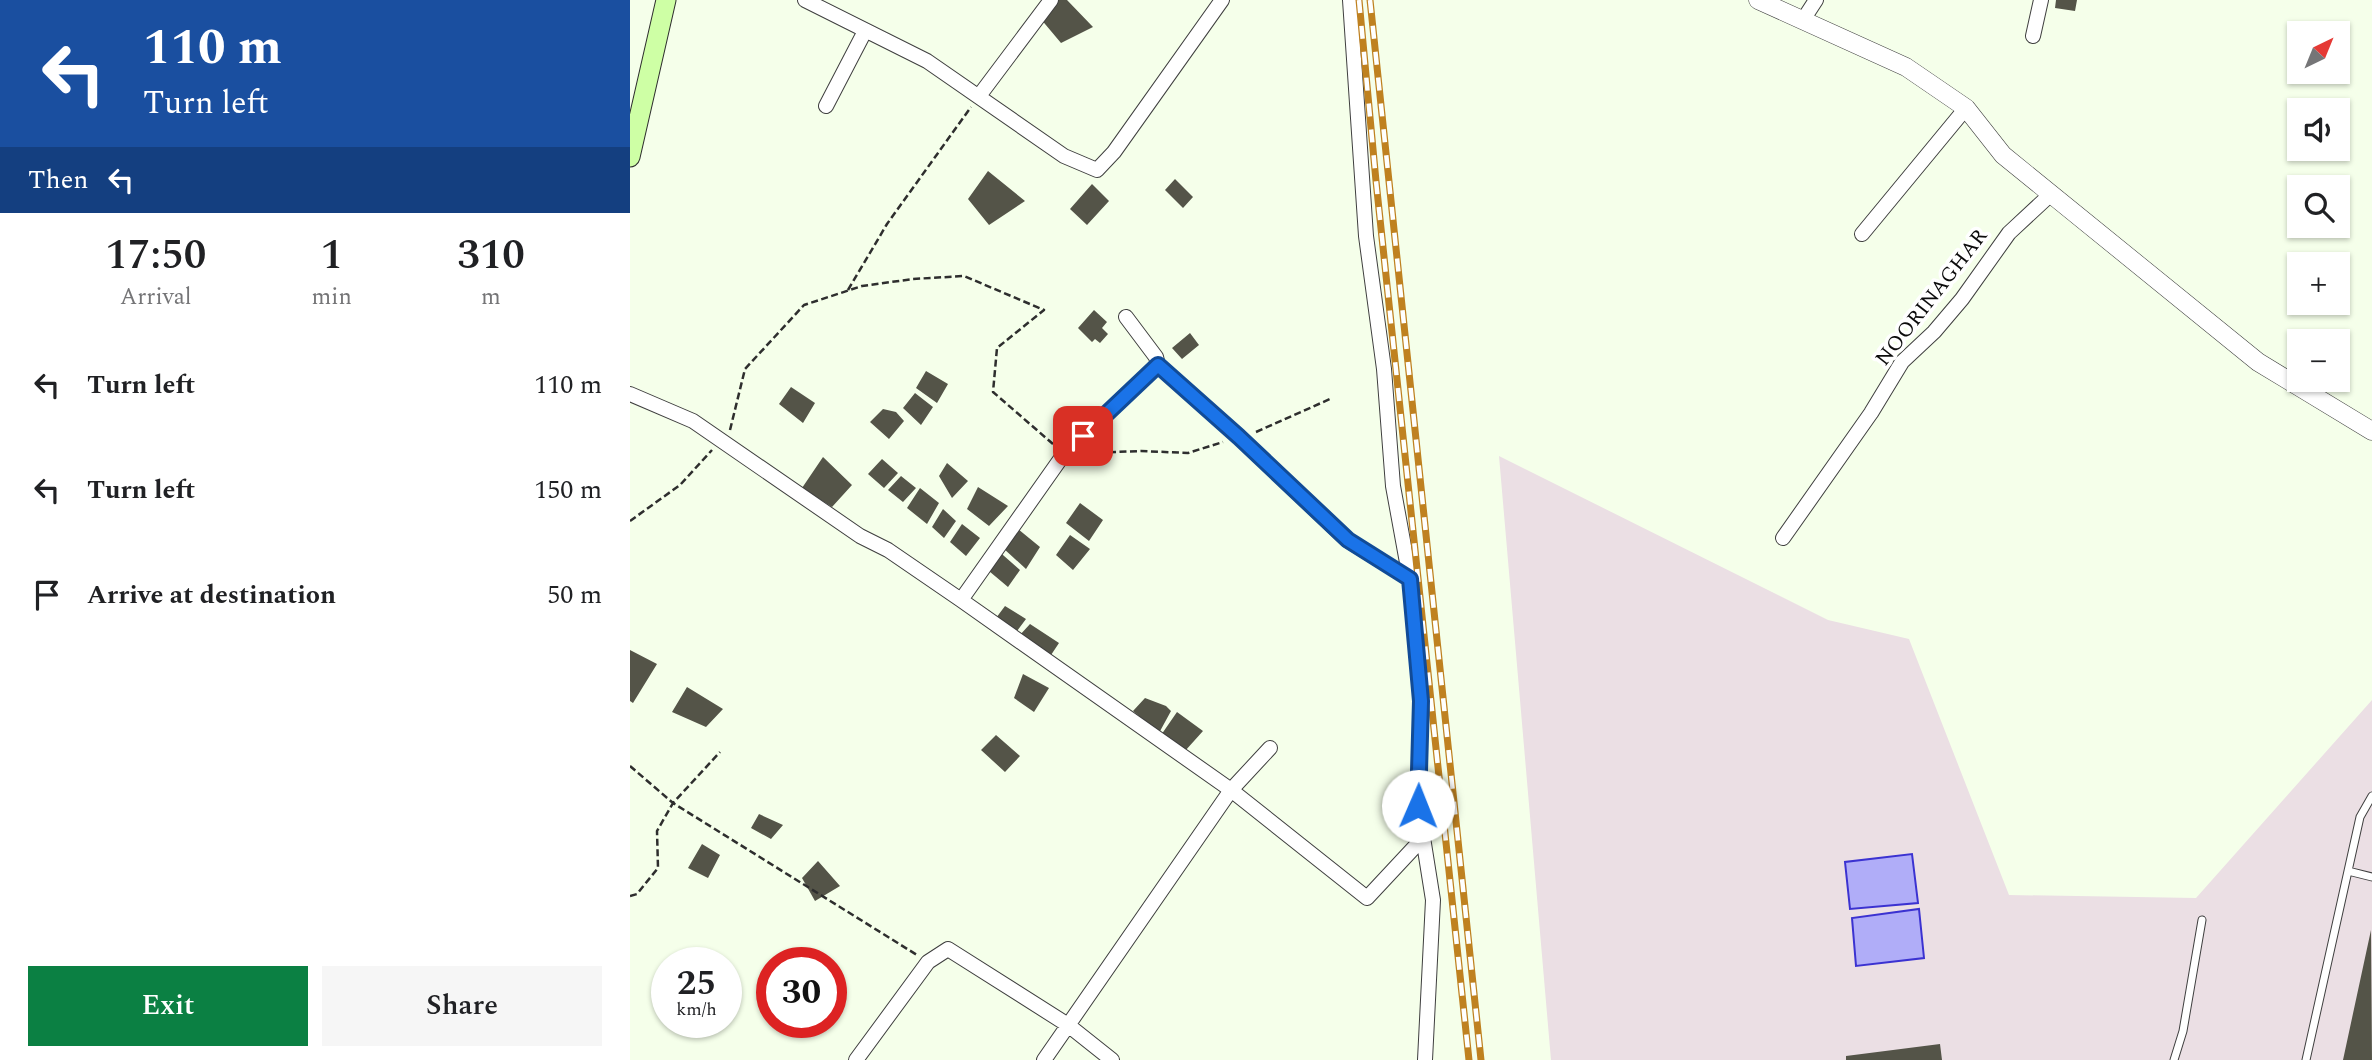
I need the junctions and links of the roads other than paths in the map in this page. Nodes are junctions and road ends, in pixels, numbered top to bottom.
1 (666, 0) edge
2 (805, 0) edge
3 (1051, 0) edge
4 (1222, 0) edge
5 (1350, 0) edge
6 (1758, 0) edge
7 (1816, 0) edge
8 (2041, 0) edge
9 (1803, 20) junction
10 (865, 31) junction
11 (2033, 36) dead end
12 (979, 96) junction
13 (826, 106) dead end
14 (1966, 108) junction
15 (630, 157) edge
16 (2051, 194) junction
17 (1862, 234) dead end
18 (1126, 317) dead end
19 (1158, 365) junction
20 (630, 394) edge
21 (2372, 431) edge
22 (1783, 538) dead end
23 (1410, 579) junction
24 (961, 600) junction
25 (1270, 748) dead end
26 (1231, 790) junction
27 (2372, 796) edge
28 (1423, 838) junction
29 (2348, 871) junction
30 (2372, 877) edge
31 (2202, 920) dead end
32 (1068, 1026) junction
33 (856, 1060) edge
34 (1044, 1060) edge
35 (1112, 1060) edge
36 (1425, 1060) edge
37 (2174, 1060) edge
38 (2306, 1060) edge

1 - 15 main road
2 - 10 street
3 - 12 street
4 - 12 street
5 - 23 street
6 - 9 street
7 - 9 street
8 - 11 street
9 - 14 street
10 - 12 street
10 - 13 street
14 - 16 street
14 - 17 street
16 - 21 street
16 - 22 street, NOORINAGHAR
18 - 19 street
19 - 23 street
19 - 24 street
20 - 24 street
23 - 28 street
24 - 26 street
25 - 26 street
26 - 28 street
26 - 32 street
27 - 29 lane
28 - 36 street
29 - 30 lane
29 - 38 lane
31 - 37 lane
32 - 33 street
32 - 34 street
32 - 35 street

